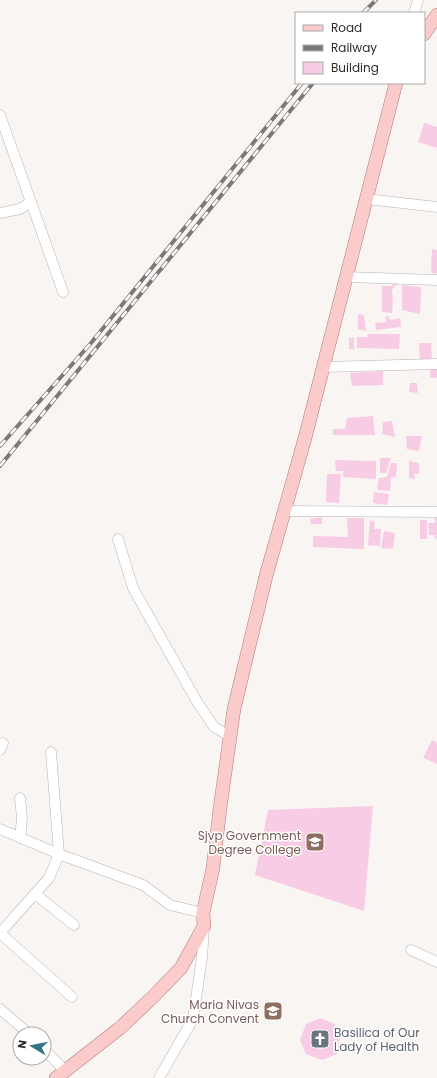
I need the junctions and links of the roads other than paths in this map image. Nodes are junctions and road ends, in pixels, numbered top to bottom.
1 (418, 0) edge
2 (414, 12) edge
3 (437, 15) edge
4 (425, 33) edge
5 (396, 84) edge
6 (0, 115) edge
7 (367, 199) junction
8 (31, 202) junction
9 (437, 207) edge
10 (0, 213) edge
11 (346, 277) junction
12 (437, 280) edge
13 (63, 292) dead end
14 (437, 364) edge
15 (323, 367) junction
16 (284, 511) junction
17 (437, 512) edge
18 (118, 539) dead end
19 (230, 736) junction
20 (51, 752) dead end
21 (20, 798) dead end
22 (0, 829) edge
23 (20, 838) junction
24 (59, 854) junction
25 (35, 894) junction
26 (203, 920) junction
27 (74, 925) dead end
28 (0, 933) edge
29 (410, 950) dead end
30 (437, 962) edge
31 (72, 997) dead end
32 (0, 1009) edge
33 (20, 1026) edge
34 (52, 1062) edge
35 (60, 1075) edge
36 (159, 1078) edge

1 - 2 street
3 - 4 main road
5 - 7 main road
6 - 8 street
7 - 9 street
7 - 11 main road
8 - 10 street
8 - 13 street
11 - 12 street
11 - 15 main road
14 - 15 street
15 - 16 main road
16 - 17 street
16 - 19 main road
18 - 19 street
19 - 26 main road
20 - 24 street
21 - 23 street
22 - 23 street
23 - 24 street
24 - 25 street
24 - 26 street
25 - 27 street
25 - 28 street
26 - 35 main road
26 - 36 street
28 - 31 street
29 - 30 street
32 - 33 street
34 - 35 street

